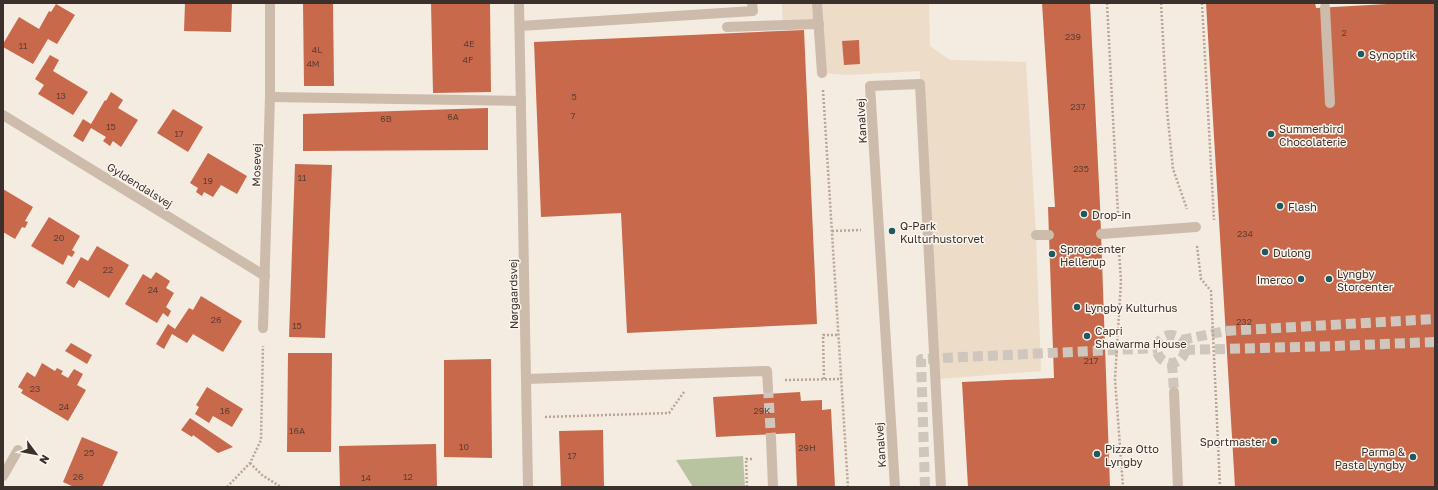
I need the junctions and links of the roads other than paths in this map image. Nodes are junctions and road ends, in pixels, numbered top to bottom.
1 (270, 3) edge
2 (519, 3) edge
3 (752, 3) edge
4 (817, 3) edge
5 (1325, 7) dead end
6 (819, 24) junction
7 (520, 26) junction
8 (727, 27) dead end
9 (822, 74) road end
10 (270, 97) junction
11 (521, 101) junction
12 (1330, 103) dead end
13 (3, 115) edge
14 (1196, 227) road end
15 (1101, 234) dead end
16 (1036, 235) dead end
17 (1049, 235) dead end
18 (265, 276) junction
19 (263, 328) road end
20 (526, 379) junction
21 (768, 384) tunnel mouth
22 (1174, 392) tunnel mouth
23 (771, 438) tunnel mouth
24 (18, 450) dead end
25 (3, 476) edge
26 (528, 487) edge
27 (773, 487) edge
28 (895, 487) edge
29 (941, 487) edge
30 (1178, 487) edge

1 - 10 street, Mosevej
2 - 7 street, Nørgaardsvej
3 - 7 street
4 - 6 street
5 - 12 street
6 - 8 street
6 - 9 street
7 - 11 street, Nørgaardsvej
10 - 11 street
10 - 18 street, Mosevej
11 - 20 street, Nørgaardsvej
13 - 18 street, Gyldendalsvej
14 - 15 street
16 - 17 street
18 - 19 street, Mosevej
20 - 21 street
20 - 26 street, Nørgaardsvej
22 - 30 street
23 - 27 street
24 - 25 street
28 - 29 street, Kanalvej

